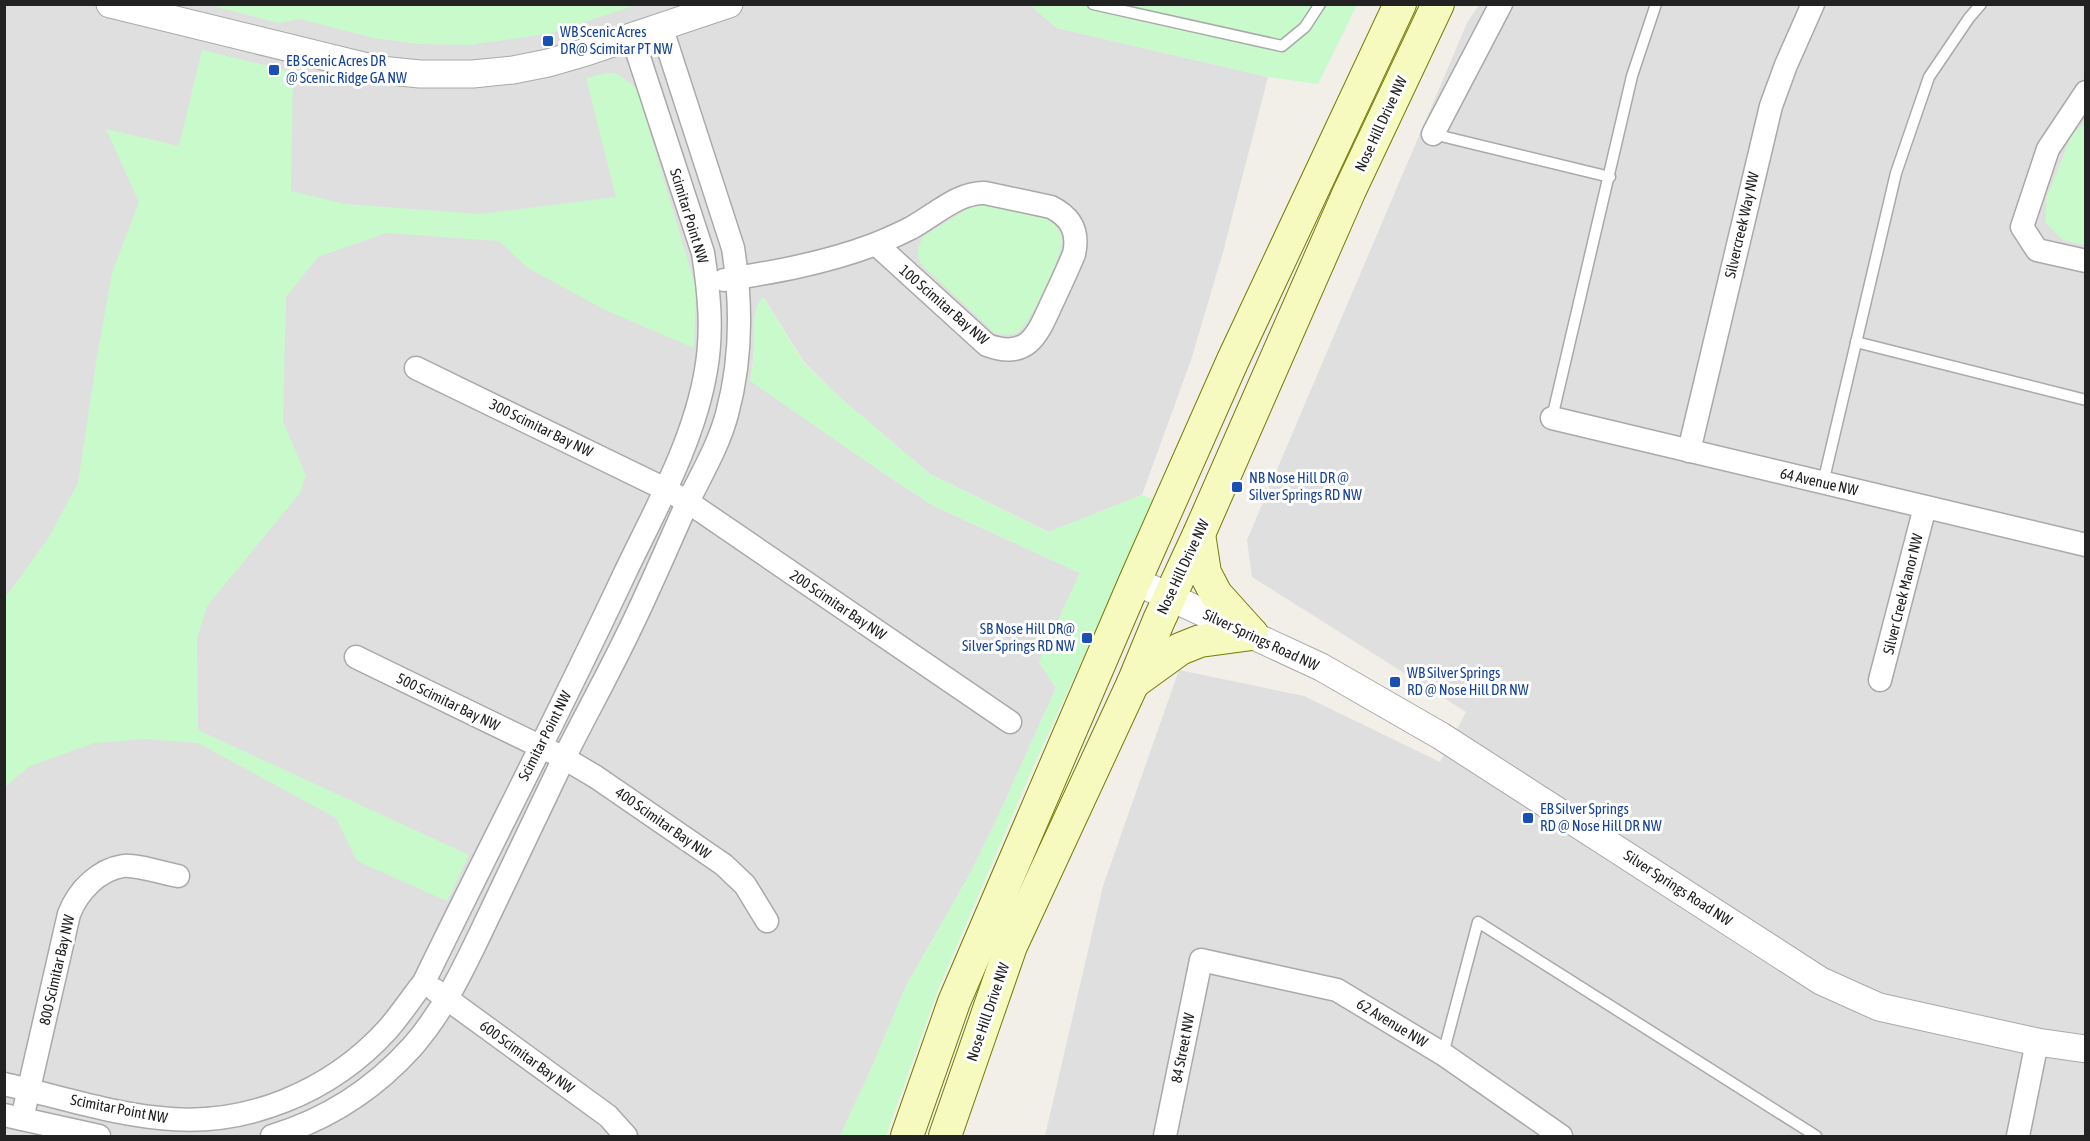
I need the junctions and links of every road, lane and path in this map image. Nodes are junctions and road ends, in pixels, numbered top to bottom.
1 (110, 4) edge
2 (729, 4) edge
3 (1093, 4) edge
4 (1320, 4) edge
5 (1400, 4) edge
6 (1438, 4) edge
7 (1501, 4) edge
8 (1656, 4) edge
9 (1813, 4) edge
10 (1981, 4) edge
11 (661, 26) junction
12 (632, 36) junction
13 (2085, 92) edge
14 (1433, 134) joint
15 (1610, 177) junction
16 (876, 244) junction
17 (2085, 261) edge
18 (738, 278) junction
19 (708, 283) junction
20 (1856, 342) junction
21 (416, 368) dead end
22 (2085, 400) edge
23 (1552, 418) joint
24 (1689, 451) junction
25 (1823, 483) junction
26 (665, 489) junction
27 (688, 502) junction
28 (1925, 507) junction
29 (1199, 534) junction
30 (2085, 544) edge
31 (1135, 581) junction
32 (1169, 597) junction
33 (1252, 634) junction
34 (356, 657) dead end
35 (1881, 680) dead end
36 (1133, 683) junction
37 (1010, 722) dead end
38 (540, 746) junction
39 (564, 758) junction
40 (178, 876) dead end
41 (766, 921) dead end
42 (1200, 960) joint
43 (424, 982) junction
44 (447, 998) junction
45 (2037, 1042) junction
46 (2085, 1049) edge
47 (1443, 1054) junction
48 (4, 1084) edge
49 (28, 1090) junction
50 (267, 1108) junction
51 (13, 1117) edge
52 (283, 1135) edge
53 (99, 1137) edge
54 (261, 1137) edge
55 (626, 1137) edge
56 (907, 1137) edge
57 (945, 1137) edge
58 (1165, 1137) edge
59 (1561, 1137) edge
60 (1816, 1137) edge
61 (2018, 1137) edge

1 - 12 street
2 - 11 street
3 - 4 lane
5 - 31 main road
6 - 29 main road, Nose Hill Drive NW
7 - 14 street
8 - 15 lane
9 - 24 street, Silvercreek Way NW
10 - 20 lane
11 - 12 street
11 - 18 street, Scimitar Point NW
12 - 19 street, Scimitar Point NW
13 - 17 street
14 - 15 lane
15 - 23 lane
16 - 16 street, 100 Scimitar Bay NW
16 - 18 street, 100 Scimitar Bay NW
18 - 19 street, 100 Scimitar Bay NW
18 - 27 street, Scimitar Point NW
19 - 26 street, Scimitar Point NW
20 - 22 lane
20 - 25 lane
21 - 26 street, 300 Scimitar Bay NW
23 - 24 street, 64 Avenue NW
24 - 25 street, 64 Avenue NW
25 - 28 street, 64 Avenue NW
26 - 27 street, 200 Scimitar Bay NW
26 - 38 street, Scimitar Point NW
27 - 37 street, 200 Scimitar Bay NW
27 - 39 street, Scimitar Point NW
28 - 30 street, 64 Avenue NW
28 - 35 street, Silver Creek Manor NW
29 - 32 main road, Nose Hill Drive NW
29 - 33 main road
31 - 32 street, Silver Springs Road NW
31 - 56 main road
32 - 33 street, Silver Springs Road NW
32 - 36 main road, Nose Hill Drive NW
33 - 36 main road
33 - 45 street, Silver Springs Road NW
34 - 38 street, 500 Scimitar Bay NW
36 - 57 main road, Nose Hill Drive NW
38 - 39 street, 400 Scimitar Bay NW
38 - 43 street, Scimitar Point NW
39 - 41 street, 400 Scimitar Bay NW
39 - 44 street, Scimitar Point NW
40 - 49 street, 800 Scimitar Bay NW
42 - 47 street, 62 Avenue NW
42 - 58 street, 84 Street NW
43 - 44 street, 600 Scimitar Bay NW
43 - 50 street, Scimitar Point NW
44 - 52 street, Scimitar Point NW
44 - 55 street, 600 Scimitar Bay NW
45 - 46 street, Silver Springs Road NW
45 - 61 street
47 - 59 street, 62 Avenue NW
47 - 60 lane
48 - 49 street, Scimitar Point NW
49 - 50 street, Scimitar Point NW
49 - 51 street, 800 Scimitar Bay NW
50 - 52 street
50 - 54 street
51 - 53 street, Scimitar Point NW

